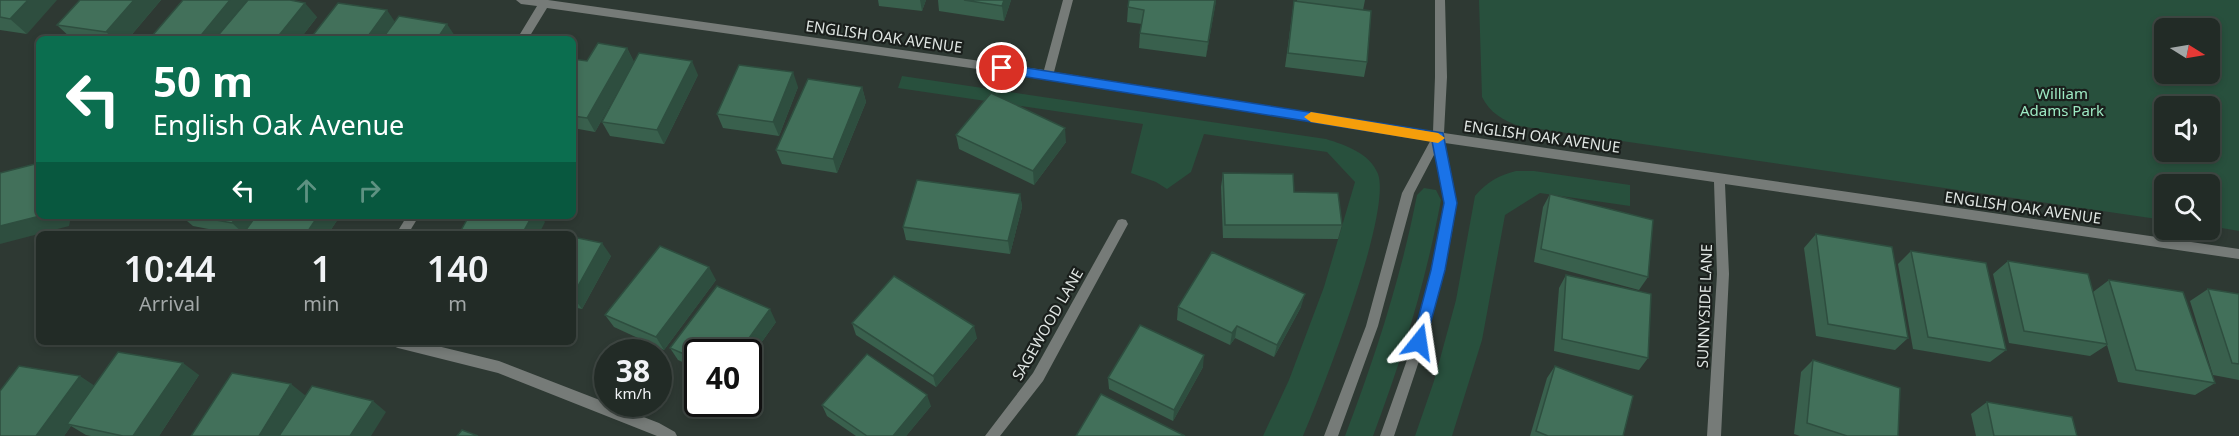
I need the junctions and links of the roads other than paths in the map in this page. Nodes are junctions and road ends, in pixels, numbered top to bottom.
1 (520, 0) edge
2 (1068, 0) edge
3 (1440, 0) edge
4 (544, 3) junction
5 (524, 36) edge
6 (1048, 75) junction
7 (1438, 137) junction
8 (1719, 177) junction
9 (1122, 224) dead end
10 (2239, 254) edge
11 (410, 345) edge
12 (670, 436) edge
13 (992, 436) edge
14 (1331, 436) edge
15 (1387, 436) edge
16 (1714, 436) edge

1 - 4 street, ENGLISH OAK AVENUE
2 - 6 street
3 - 7 street
4 - 5 street
4 - 6 street, ENGLISH OAK AVENUE
6 - 7 street, ENGLISH OAK AVENUE
7 - 8 street, ENGLISH OAK AVENUE
7 - 14 street
7 - 15 street
8 - 10 street, ENGLISH OAK AVENUE
8 - 16 street, SUNNYSIDE LANE
9 - 13 street, SAGEWOOD LANE
11 - 12 street

